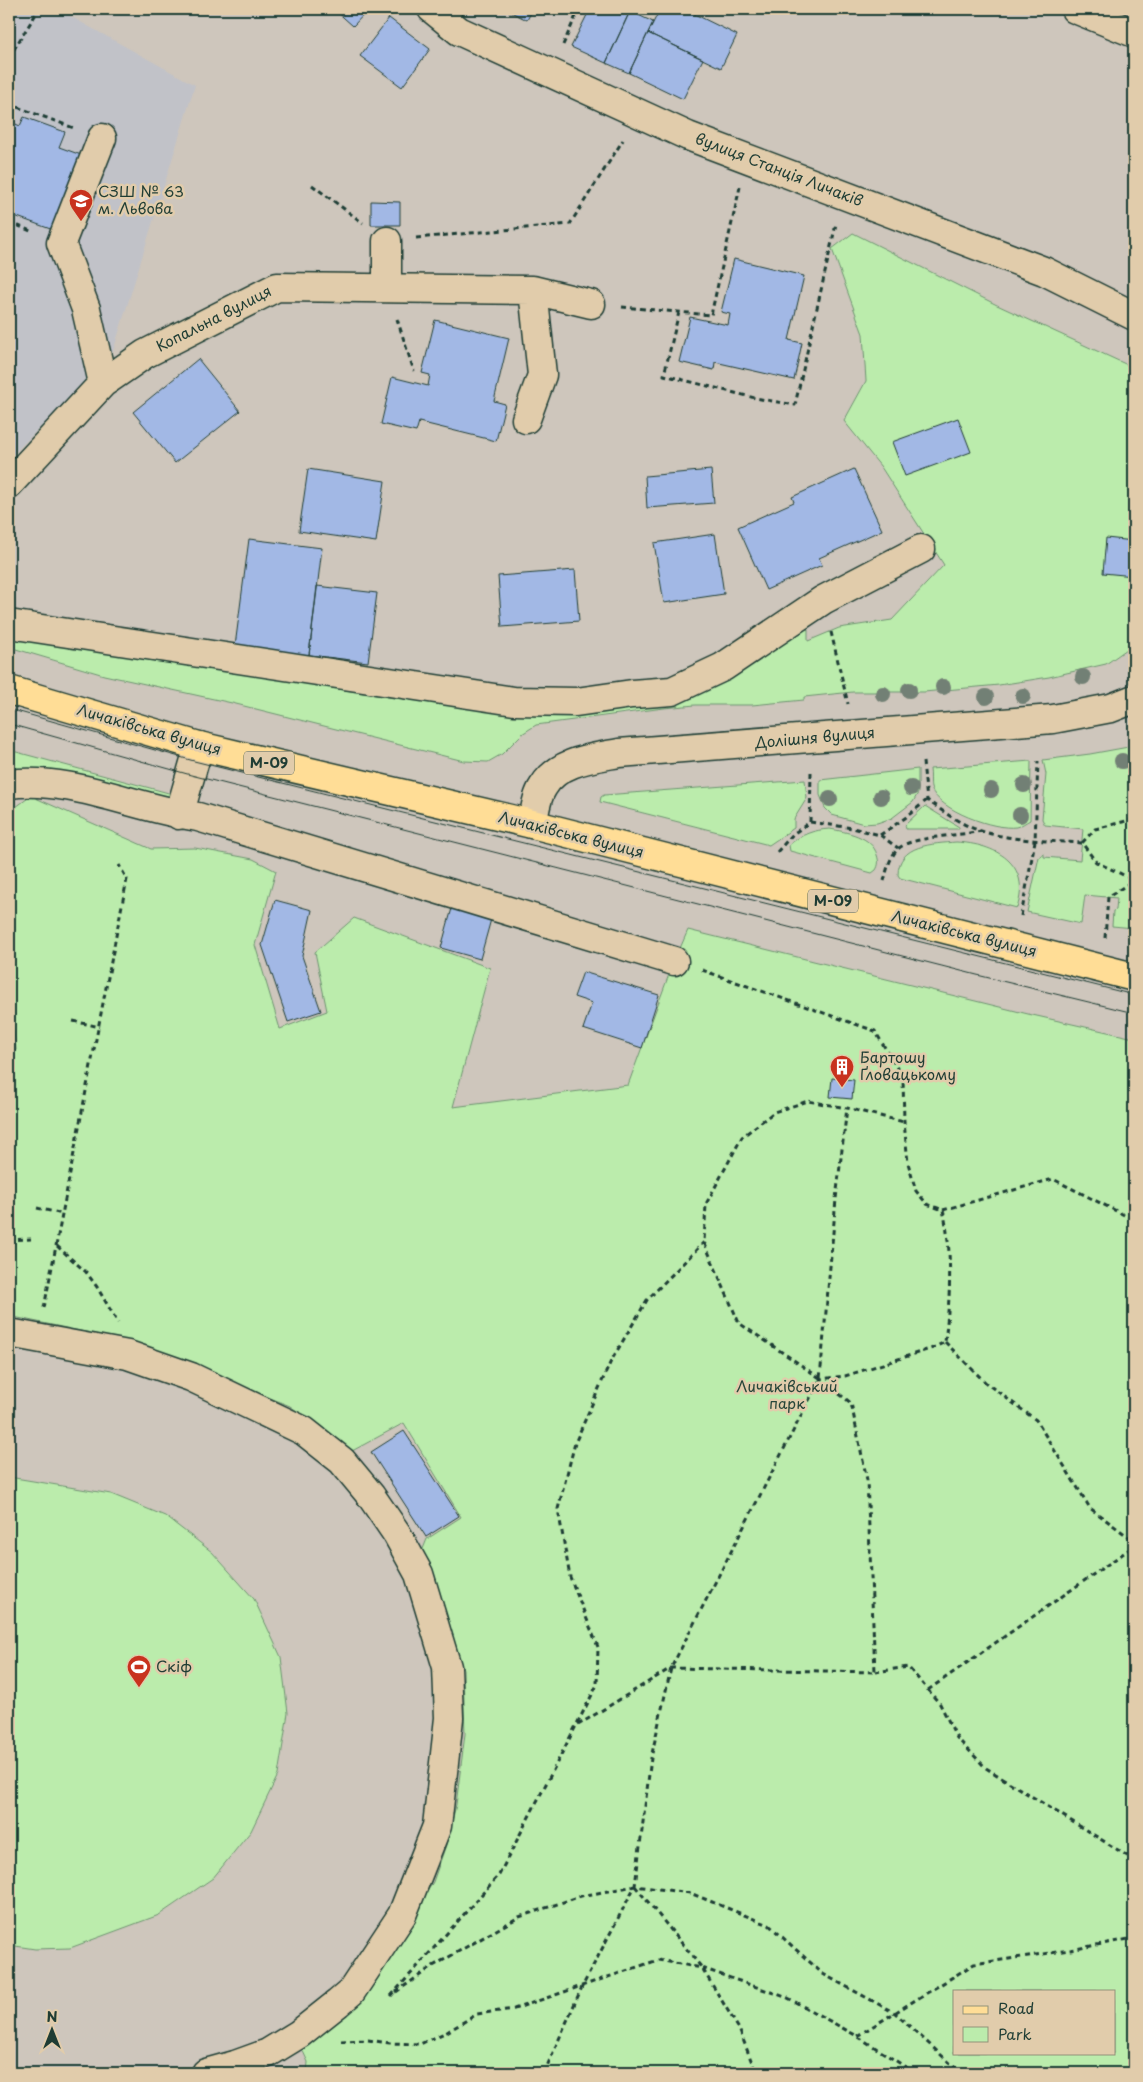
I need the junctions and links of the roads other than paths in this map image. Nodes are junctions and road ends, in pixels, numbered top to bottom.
1 (432, 9) edge
2 (1075, 9) edge
3 (1134, 33) edge
4 (102, 138) road end
5 (387, 240) road end
6 (387, 288) junction
7 (533, 290) junction
8 (591, 304) road end
9 (1134, 316) edge
10 (103, 383) junction
11 (526, 419) dead end
12 (9, 484) edge
13 (921, 549) dead end
14 (9, 624) edge
15 (9, 690) edge
16 (1134, 699) edge
17 (198, 746) junction
18 (9, 784) edge
19 (179, 815) junction
20 (532, 824) junction
21 (674, 961) road end
22 (1134, 977) edge
23 (9, 1333) edge
24 (206, 2073) edge

1 - 9 street, вулиця Станція Личаків
2 - 3 street
4 - 10 street
5 - 6 street
6 - 7 street, Копальна вулиця
6 - 10 street, Копальна вулиця
7 - 8 street, Копальна вулиця
7 - 11 street
10 - 12 street, Копальна вулиця
13 - 14 street
15 - 17 main road, Личаківська вулиця / М-09
16 - 20 street, Долішня вулиця
17 - 19 street
17 - 20 main road, Личаківська вулиця / М-09
18 - 19 street
19 - 21 street
20 - 22 main road, Личаківська вулиця / М-09
23 - 24 street

